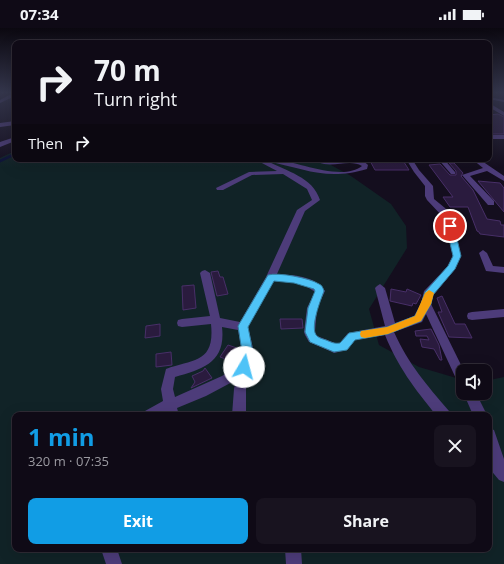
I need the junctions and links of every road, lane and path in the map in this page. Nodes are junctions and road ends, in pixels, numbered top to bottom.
1 (12, 123) edge
2 (0, 125) edge
3 (492, 137) edge
4 (504, 137) edge
5 (12, 139) edge
6 (0, 145) edge
7 (262, 162) edge
8 (277, 162) edge
9 (324, 162) edge
10 (349, 162) edge
11 (360, 162) edge
12 (411, 162) edge
13 (444, 162) edge
14 (480, 162) edge
15 (489, 168) junction
16 (284, 172) junction
17 (453, 173) dead end
18 (504, 179) edge
19 (220, 188) dead end
20 (491, 203) dead end
21 (483, 253) dead end
22 (504, 270) edge
23 (205, 274) dead end
24 (271, 277) junction
25 (380, 288) dead end
26 (426, 304) junction
27 (504, 313) edge
28 (472, 316) dead end
29 (216, 321) junction
30 (182, 323) dead end
31 (243, 326) junction
32 (389, 330) junction
33 (456, 366) edge
34 (244, 367) junction
35 (472, 400) edge
36 (171, 410) edge
37 (239, 412) edge
38 (441, 412) edge
39 (478, 412) edge
40 (492, 444) edge
41 (492, 460) edge
42 (502, 472) edge
43 (110, 552) edge
44 (293, 552) edge
45 (114, 564) edge
46 (294, 564) edge

1 - 2 street
3 - 4 street
5 - 6 street
7 - 16 street
8 - 11 street
9 - 10 street
12 - 26 street
13 - 17 street
14 - 15 street
15 - 18 street
15 - 20 street
16 - 19 street
16 - 24 street
21 - 22 street
23 - 29 street
24 - 31 street
24 - 32 street
25 - 32 street
26 - 32 street
26 - 33 street
27 - 28 street
29 - 30 street
29 - 31 street
29 - 36 street
31 - 34 street
32 - 38 street
34 - 36 street
34 - 37 street
35 - 39 street
40 - 42 street
41 - 42 street
43 - 45 street
44 - 46 street

